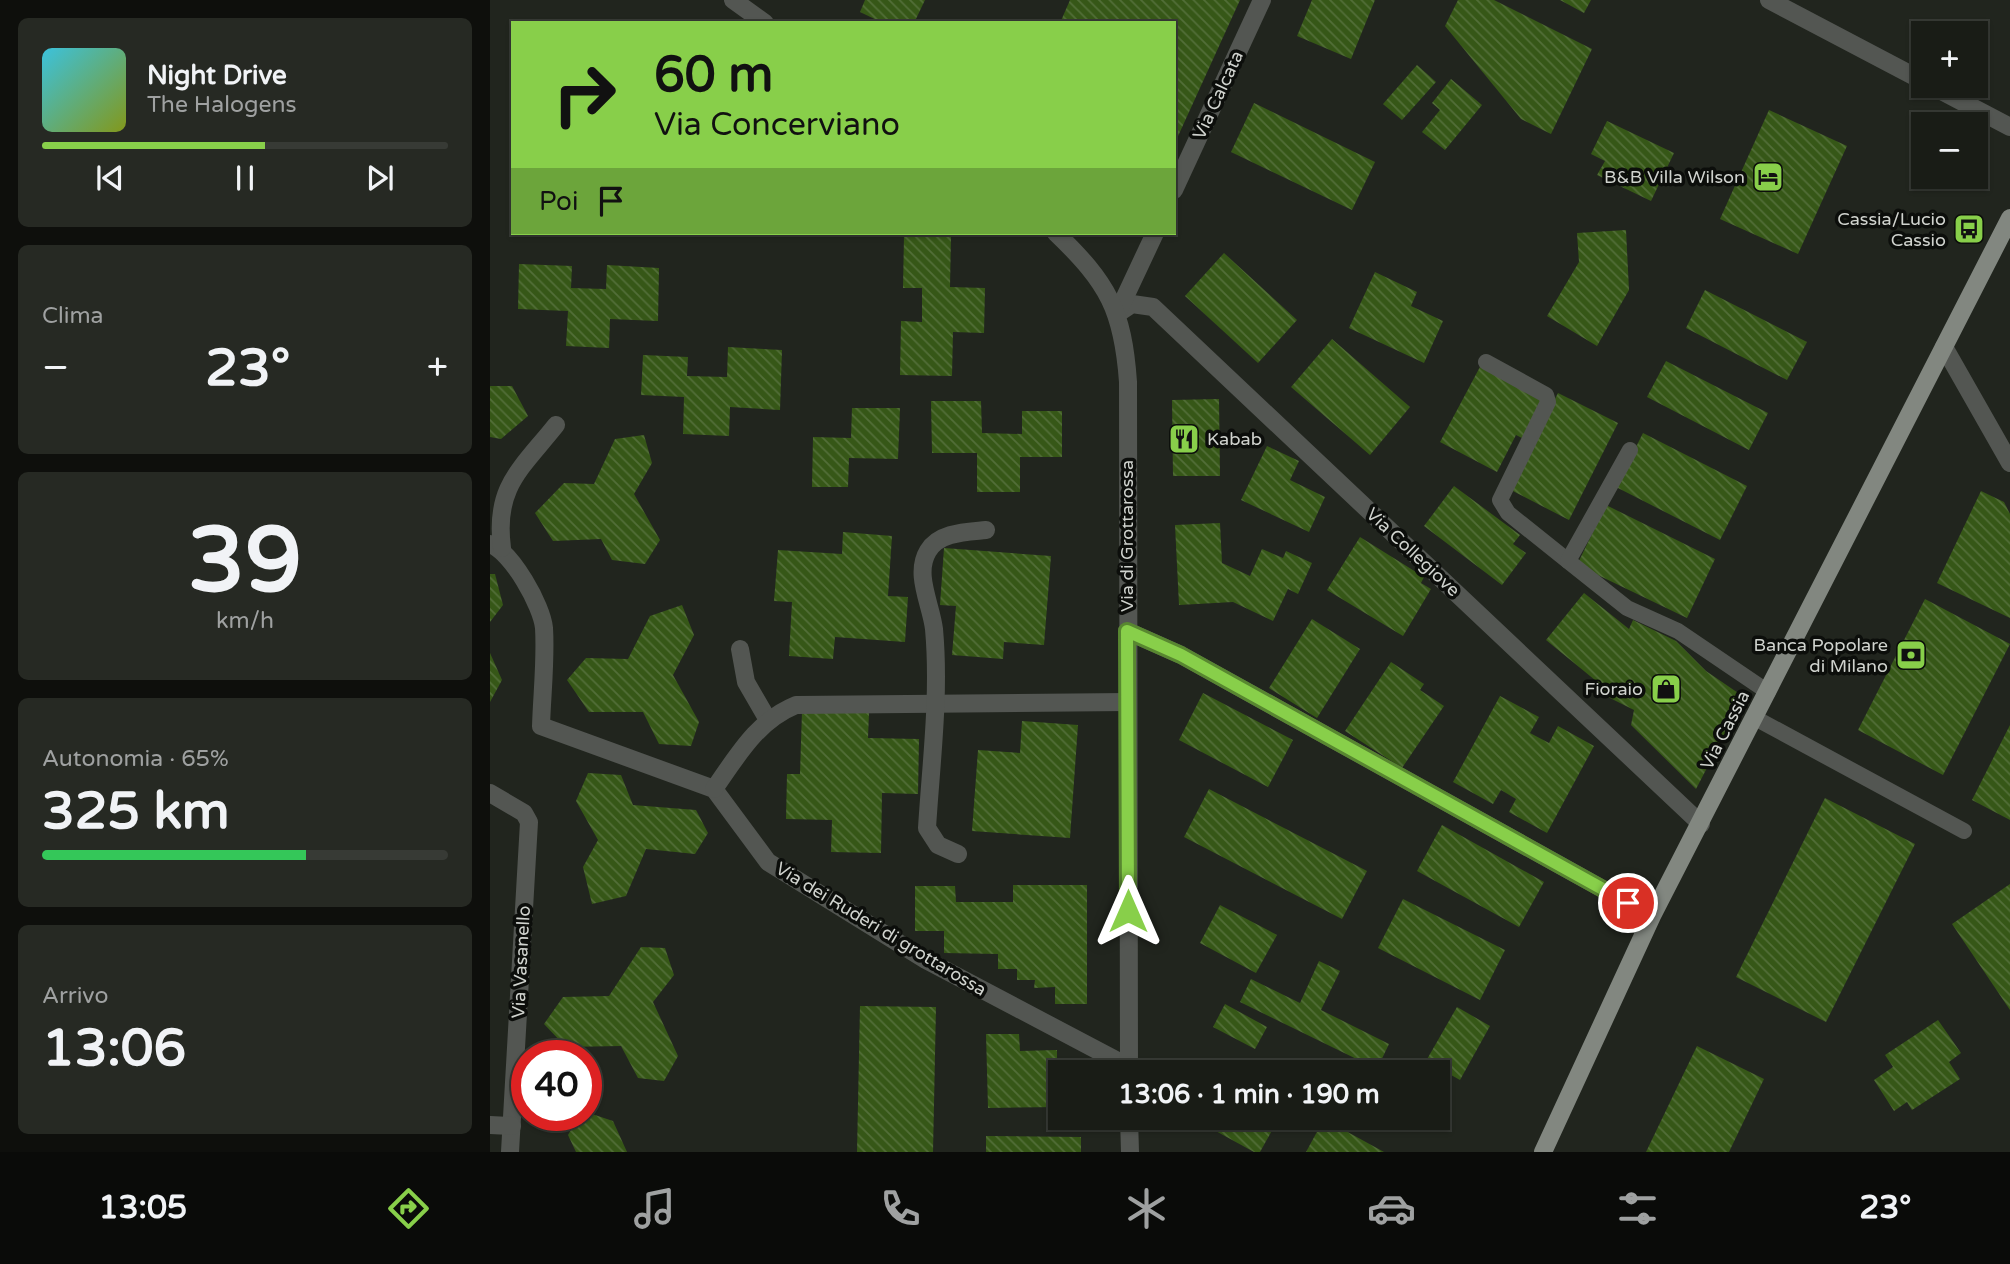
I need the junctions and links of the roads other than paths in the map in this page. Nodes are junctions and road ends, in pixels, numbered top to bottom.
1 (733, 0) edge
2 (1262, 0) edge
3 (1769, 0) edge
4 (751, 6) edge
5 (763, 21) edge
6 (1911, 75) edge
7 (1955, 98) edge
8 (2010, 127) edge
9 (1176, 186) edge
10 (2010, 218) edge
11 (1058, 235) edge
12 (1154, 235) edge
13 (1117, 314) junction
14 (1944, 347) junction
15 (1486, 362) dead end
16 (556, 425) dead end
17 (1630, 450) dead end
18 (2010, 463) edge
19 (986, 530) dead end
20 (496, 546) edge
21 (1568, 561) junction
22 (1127, 631) junction
23 (740, 649) dead end
24 (1768, 692) junction
25 (1128, 702) junction
26 (934, 704) junction
27 (1755, 718) junction
28 (768, 720) junction
29 (714, 789) junction
30 (490, 793) edge
31 (1702, 824) junction
32 (1964, 831) dead end
33 (958, 853) dead end
34 (1628, 903) dead end
35 (517, 1040) edge
36 (1111, 1060) edge
37 (1129, 1060) edge
38 (490, 1125) edge
39 (511, 1126) edge
40 (1129, 1130) edge
41 (512, 1131) edge
42 (510, 1152) edge
43 (1130, 1152) edge
44 (1543, 1152) edge

1 - 4 street
2 - 9 street, Via Calcata
3 - 6 street
4 - 5 street
7 - 8 street
10 - 14 main road, Via Cassia
11 - 13 street, Via di Grottarossa
12 - 13 street
13 - 22 street, Via di Grottarossa
13 - 31 street, Via Collegiove
14 - 18 street
14 - 24 main road, Via Cassia
15 - 21 lane
16 - 20 street
17 - 21 lane
19 - 26 street
20 - 29 street
21 - 24 lane
22 - 25 street, Via di Grottarossa
22 - 34 street
23 - 28 street
24 - 27 main road, Via Cassia
25 - 26 street
25 - 37 street, Via di Grottarossa
26 - 28 street
26 - 33 street
27 - 31 main road, Via Cassia
27 - 32 lane
28 - 29 street
29 - 36 street, Via dei Ruderi di grottarossa
30 - 35 street, Via Vasanello
31 - 44 main road, Via Cassia
38 - 39 street
40 - 43 street
41 - 42 street, Via Vasanello

